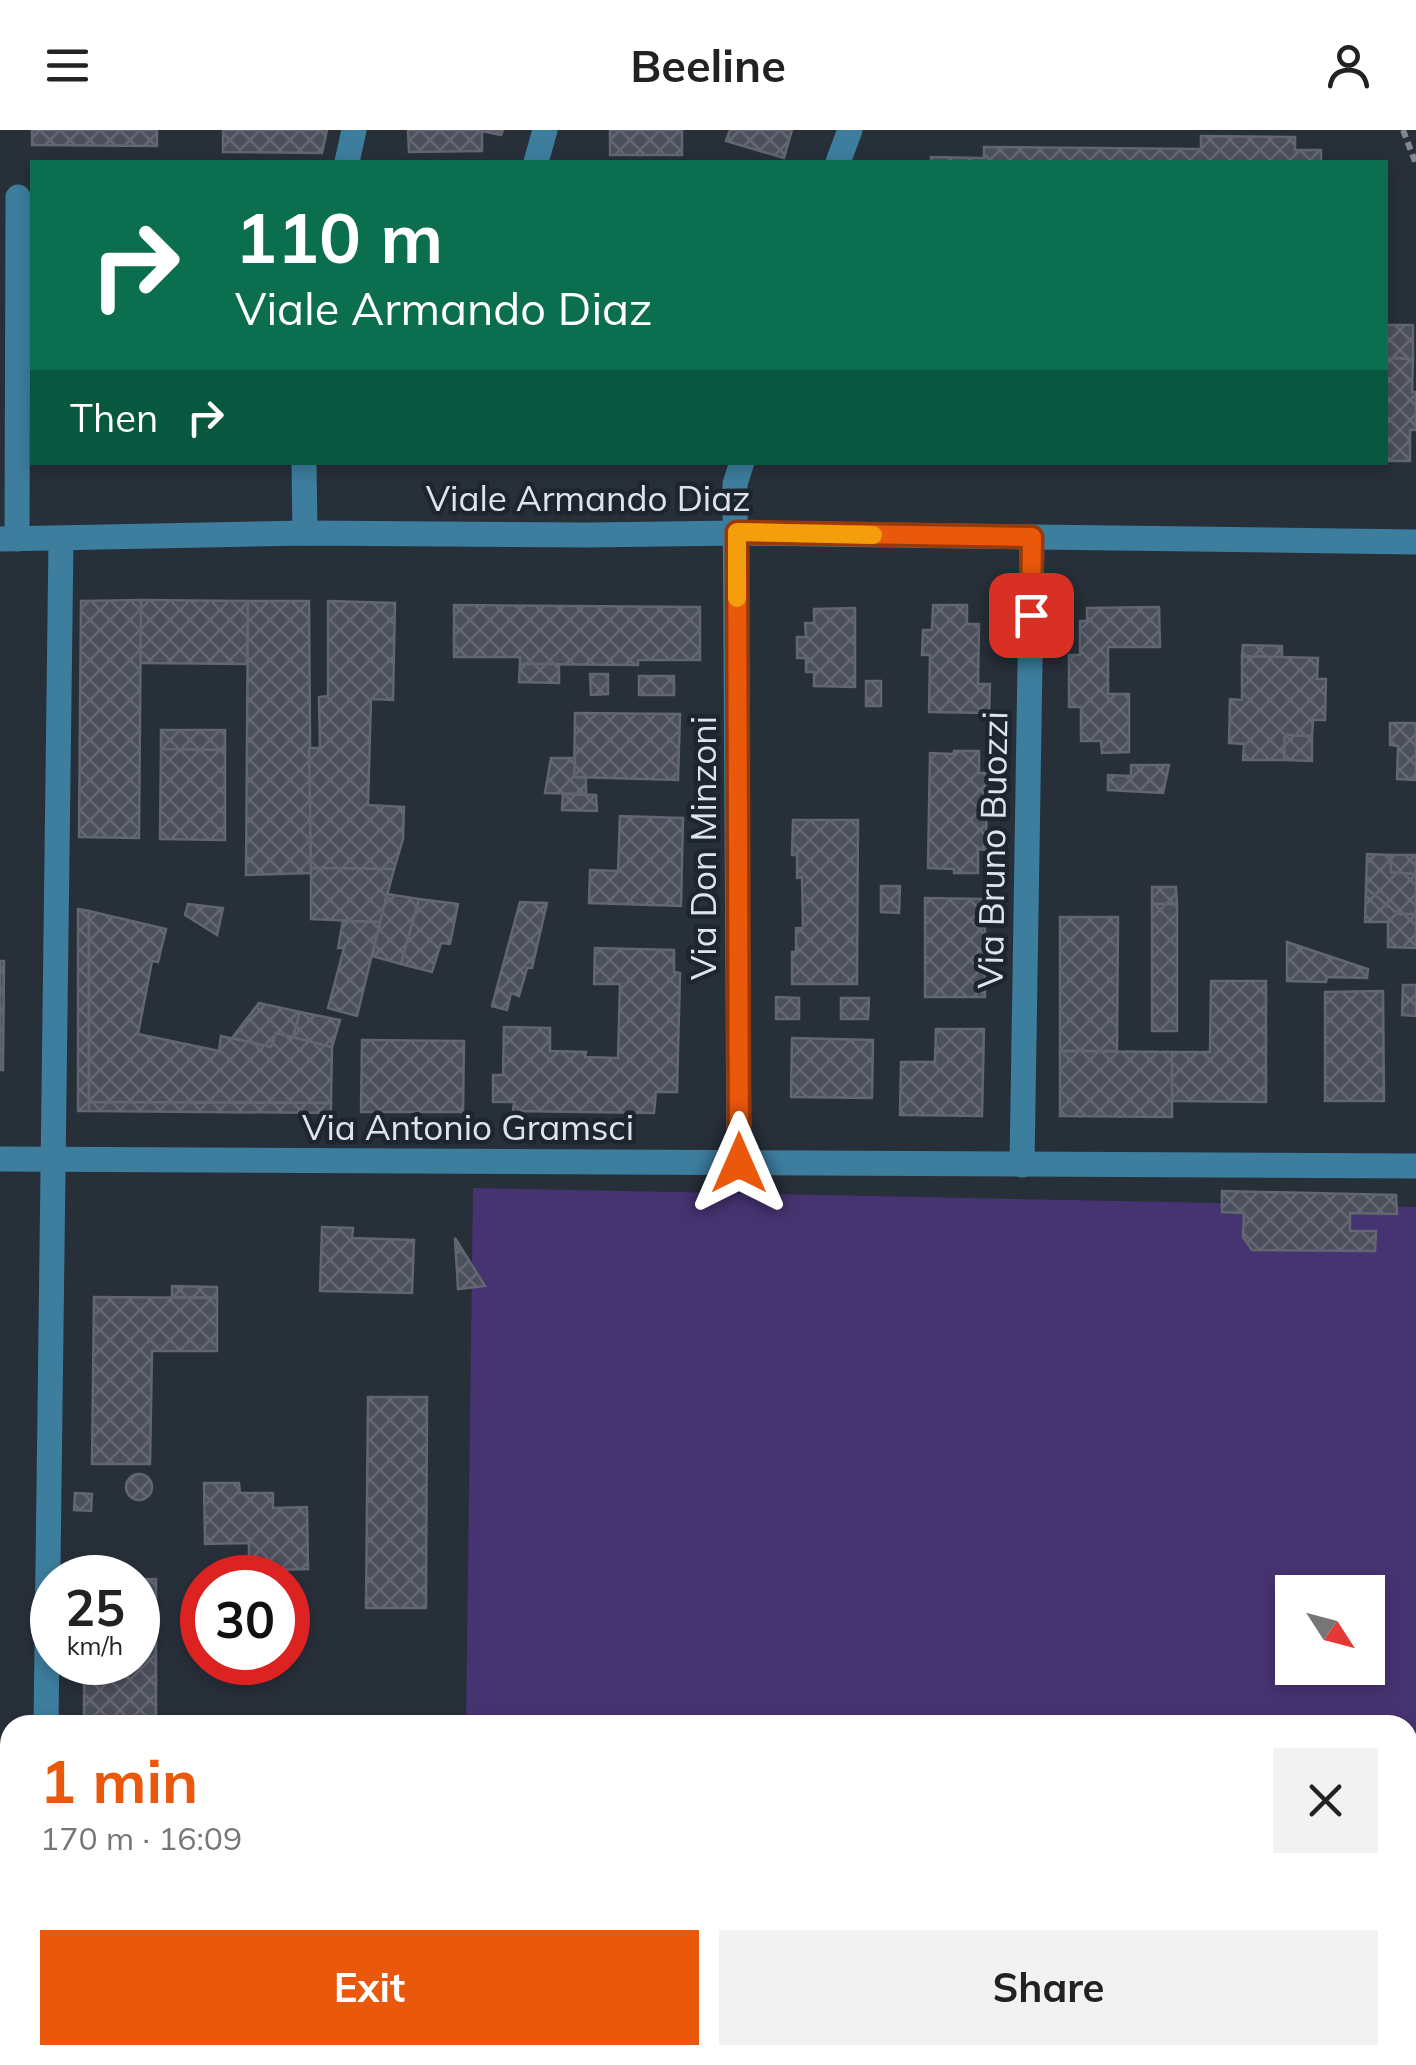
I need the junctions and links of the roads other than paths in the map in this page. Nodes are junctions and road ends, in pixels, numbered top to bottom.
1 (354, 130) edge
2 (545, 130) edge
3 (850, 130) edge
4 (347, 160) edge
5 (537, 160) edge
6 (839, 160) edge
7 (17, 197) edge
8 (304, 465) edge
9 (741, 465) edge
10 (737, 532) junction
11 (305, 533) junction
12 (1032, 537) junction
13 (8, 539) edge
14 (61, 539) junction
15 (1416, 542) edge
16 (0, 1159) edge
17 (53, 1160) junction
18 (739, 1163) junction
19 (1022, 1164) junction
20 (1416, 1166) edge
21 (46, 1715) edge

1 - 4 street
2 - 5 street
3 - 6 street
7 - 13 street
8 - 11 street
9 - 10 street, Via Don Minzoni
10 - 11 street, Viale Armando Diaz
10 - 12 street, Viale Armando Diaz
10 - 18 street, Via Don Minzoni
11 - 14 street, Viale Armando Diaz
12 - 15 street, Viale Armando Diaz
12 - 19 street, Via Bruno Buozzi
13 - 14 street, Viale Armando Diaz
14 - 17 street
16 - 17 street, Via Antonio Gramsci
17 - 18 street, Via Antonio Gramsci
17 - 21 street
18 - 19 street, Via Antonio Gramsci
19 - 20 street, Via Antonio Gramsci

